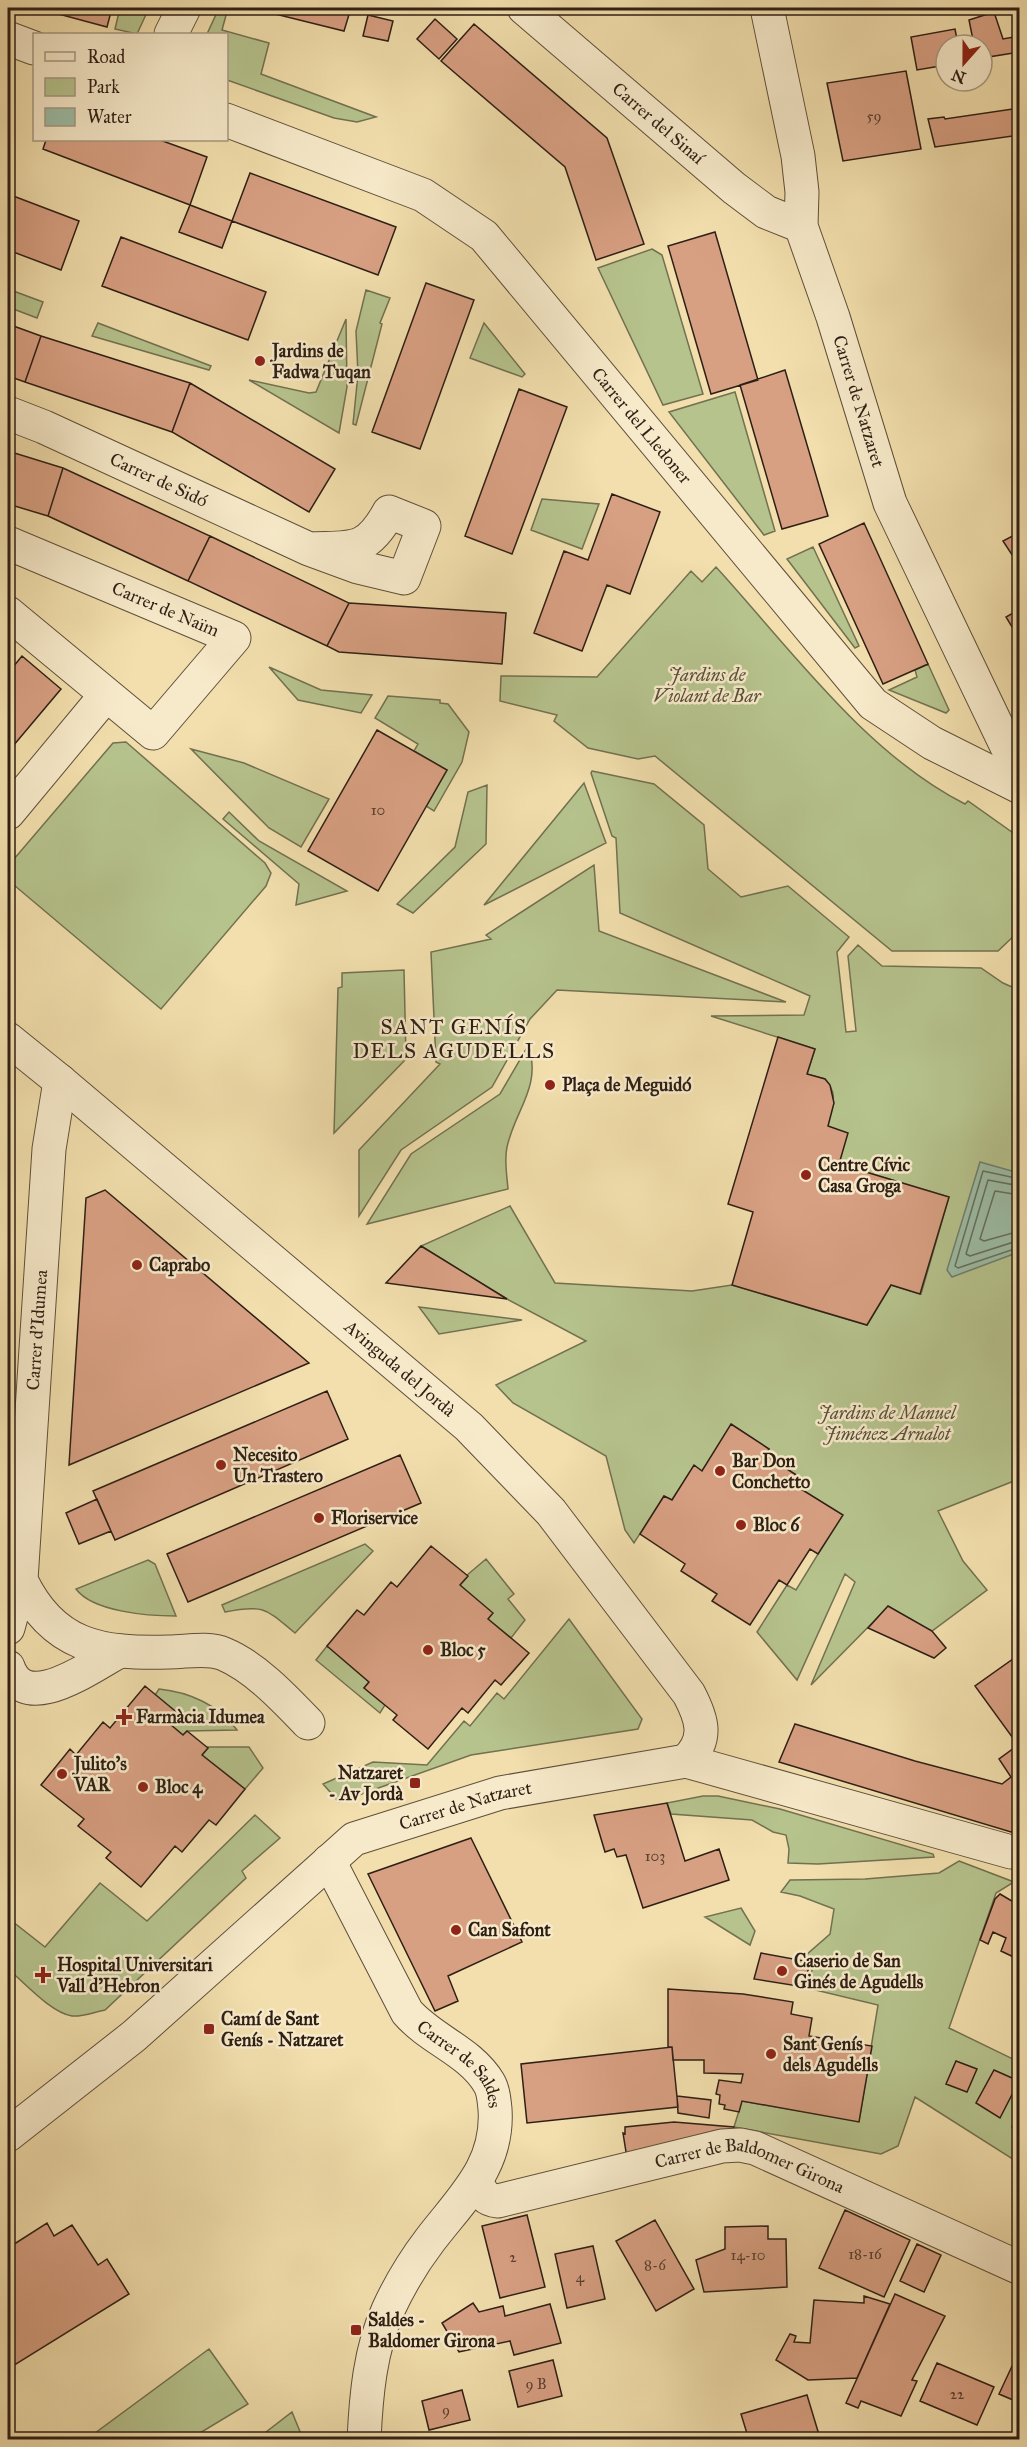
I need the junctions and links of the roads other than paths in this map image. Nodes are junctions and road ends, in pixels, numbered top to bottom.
1 (184, 8) edge
2 (524, 8) edge
3 (767, 8) edge
4 (172, 33) edge
5 (228, 121) edge
6 (801, 226) junction
7 (8, 413) edge
8 (8, 543) edge
9 (309, 549) dead end
10 (8, 613) edge
11 (106, 695) junction
12 (1020, 774) edge
13 (1020, 786) edge
14 (8, 813) edge
15 (8, 1039) edge
16 (60, 1081) junction
17 (21, 1580) junction
18 (8, 1628) edge
19 (120, 1650) junction
20 (8, 1667) edge
21 (308, 1723) dead end
22 (686, 1761) junction
23 (1020, 1852) edge
24 (329, 1861) junction
25 (8, 2134) edge
26 (476, 2182) junction
27 (1020, 2268) edge
28 (364, 2439) edge

1 - 4 street
2 - 6 street, Carrer del Sinaí
3 - 6 street, Carrer de Natzaret
5 - 13 street, Carrer del Lledoner
6 - 12 street, Carrer de Natzaret
7 - 9 street, Carrer de Sidó
8 - 11 street, Carrer de Naïm
10 - 11 street, Carrer de Naïm
11 - 14 street
15 - 16 street, Avinguda del Jordà
16 - 17 street, Carrer d'Idumea
16 - 22 street, Avinguda del Jordà
17 - 18 street, Carrer d'Idumea
17 - 19 street
19 - 20 street
19 - 21 street
22 - 23 street, Carrer de Natzaret
22 - 24 street, Carrer de Natzaret
24 - 25 street, Carrer de Natzaret
24 - 26 street, Carrer de Saldes
26 - 27 street, Carrer de Baldomer Girona
26 - 28 street, Carrer de Saldes

